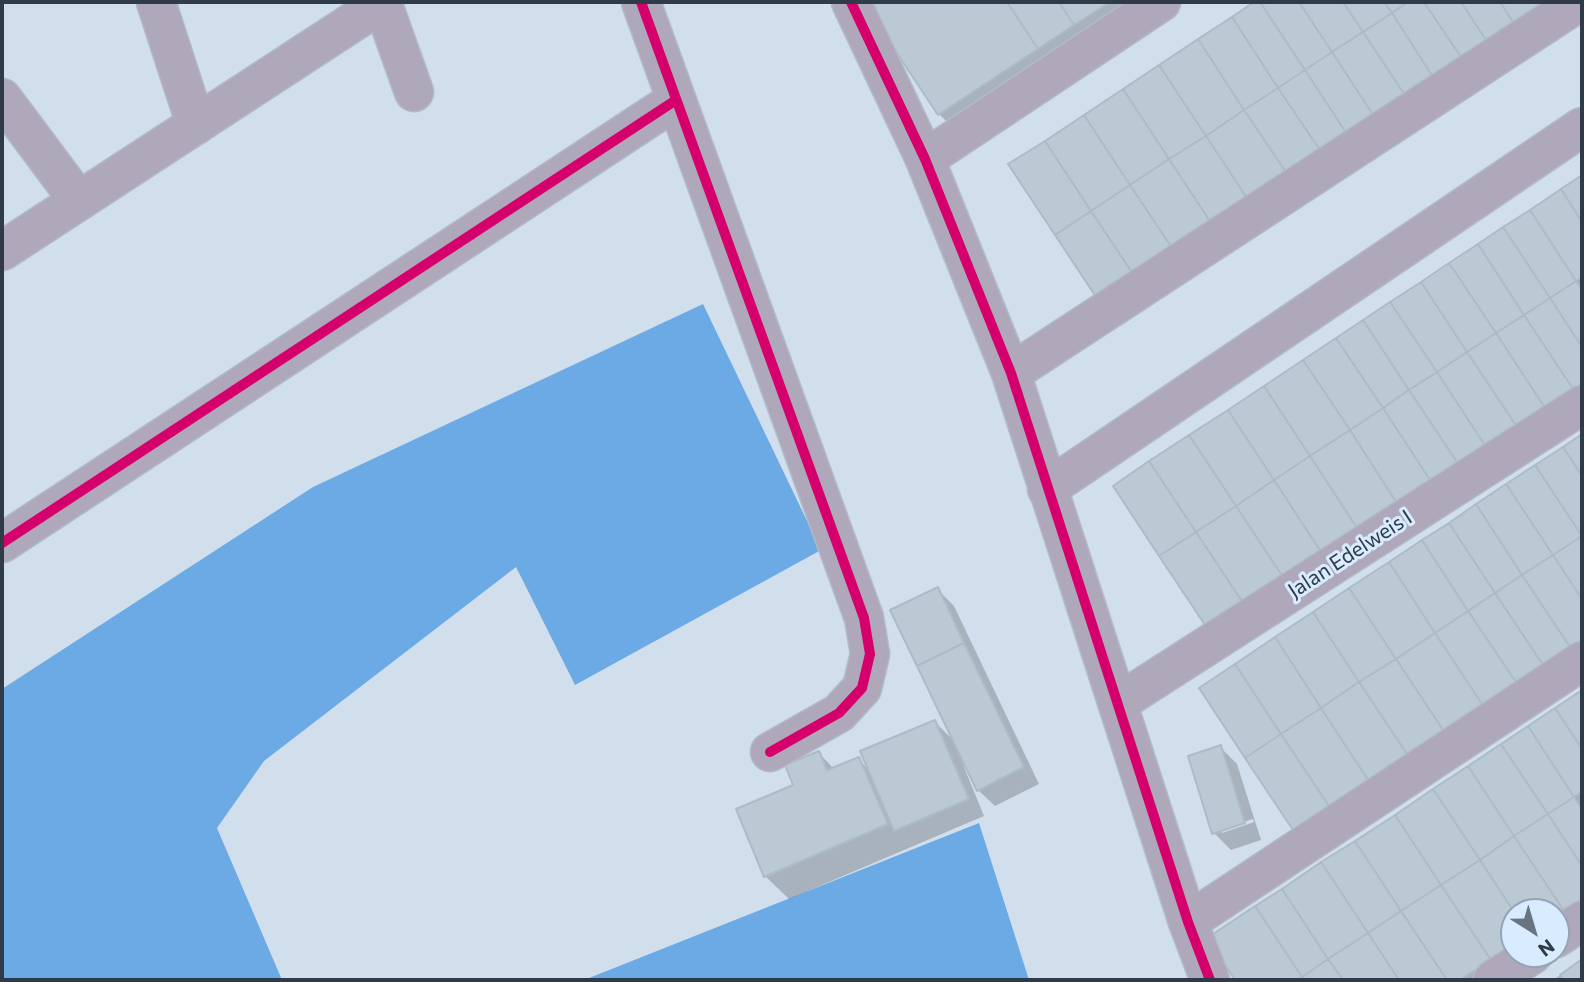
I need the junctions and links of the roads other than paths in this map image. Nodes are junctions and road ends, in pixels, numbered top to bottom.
1 (156, 2) edge
2 (641, 2) edge
3 (851, 2) edge
4 (1161, 2) edge
5 (1578, 2) edge
6 (382, 3) edge
7 (414, 92) dead end
8 (2, 98) edge
9 (676, 100) junction
10 (195, 125) junction
11 (1582, 127) edge
12 (925, 159) junction
13 (79, 201) junction
14 (2, 251) edge
15 (1011, 373) junction
16 (1582, 405) edge
17 (1047, 489) junction
18 (2, 543) edge
19 (1582, 661) edge
20 (1118, 703) junction
21 (770, 752) dead end
22 (1188, 922) junction
23 (1511, 968) edge
24 (1210, 980) edge
25 (1493, 980) edge

1 - 10 street
2 - 9 street
3 - 12 street
4 - 12 street
5 - 15 street
6 - 7 street
6 - 10 street
8 - 13 street
9 - 18 street
9 - 21 street
10 - 13 street
11 - 17 street
12 - 15 street
13 - 14 street
15 - 17 street
16 - 20 street, Jalan Edelweis I
17 - 20 street
19 - 22 street
20 - 22 street
22 - 24 street
23 - 25 street

